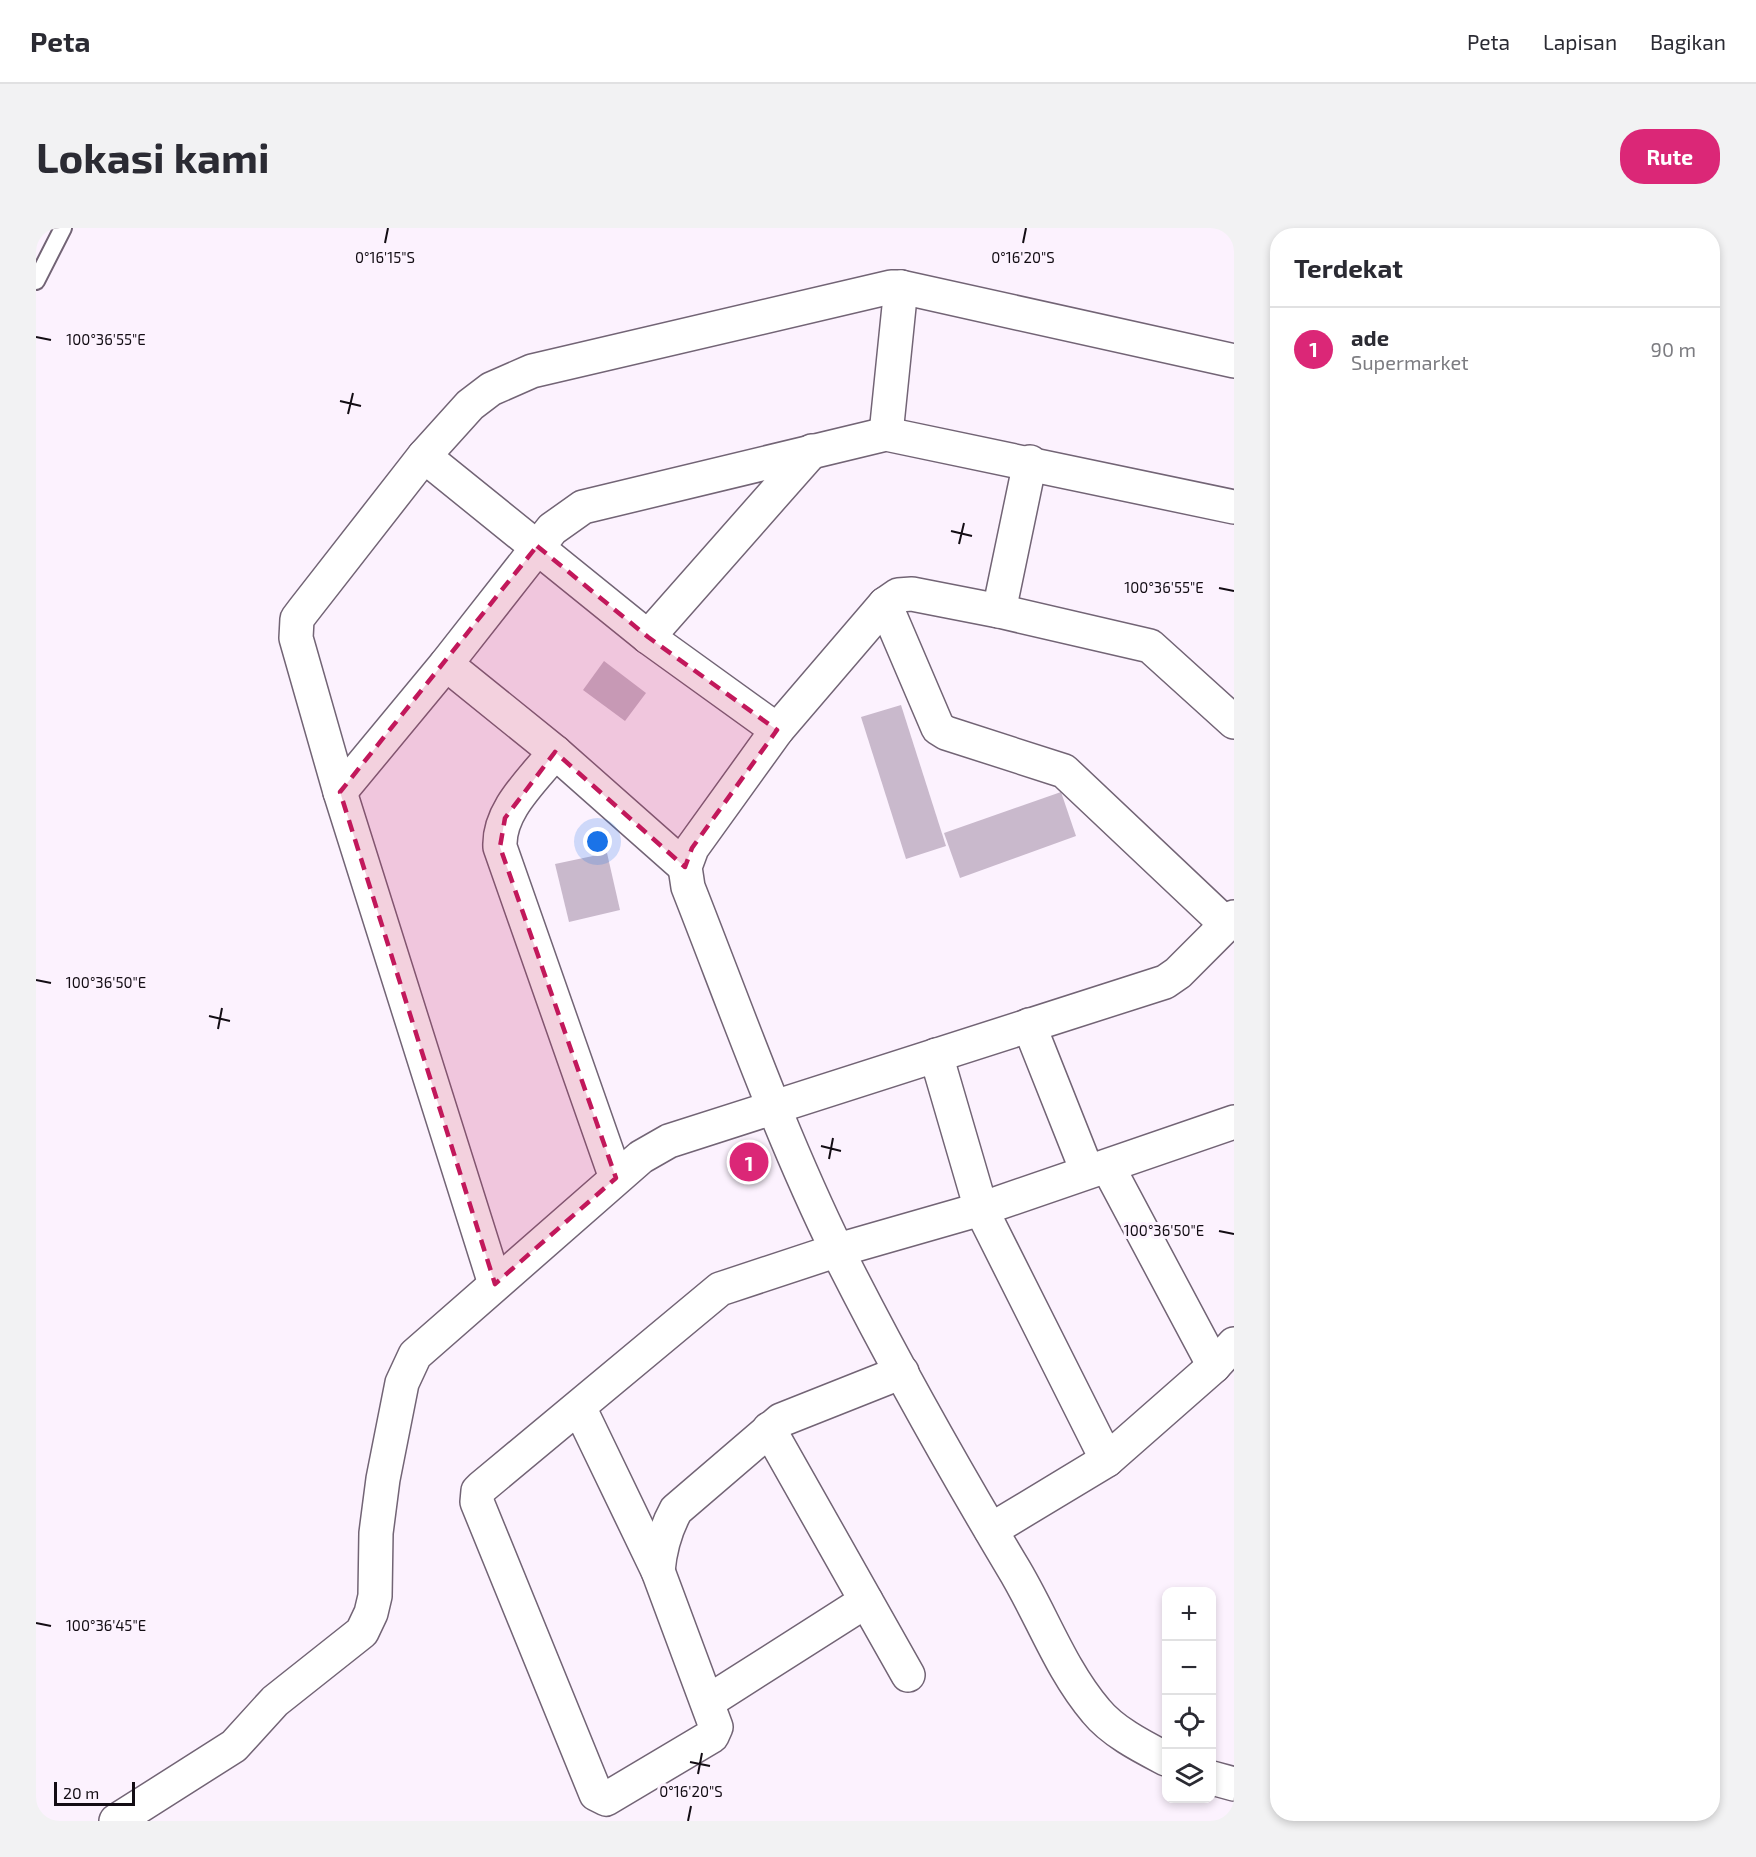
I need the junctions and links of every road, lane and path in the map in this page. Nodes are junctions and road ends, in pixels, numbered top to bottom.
1 (63, 228) edge
2 (36, 281) edge
3 (901, 287) junction
4 (1234, 361) edge
5 (886, 434) junction
6 (812, 451) junction
7 (424, 456) junction
8 (1030, 462) junction
9 (1234, 507) edge
10 (537, 546) junction
11 (885, 603) junction
12 (999, 611) junction
13 (648, 637) junction
14 (446, 664) junction
15 (1229, 708) edge
16 (777, 730) junction
17 (555, 752) junction
18 (340, 792) junction
19 (685, 867) junction
20 (1230, 921) edge
21 (1029, 1025) junction
22 (936, 1055) junction
23 (775, 1108) junction
24 (1234, 1122) edge
25 (1098, 1169) junction
26 (616, 1178) junction
27 (981, 1209) junction
28 (838, 1250) junction
29 (495, 1284) junction
30 (1224, 1355) edge
31 (902, 1372) junction
32 (579, 1407) junction
33 (769, 1429) junction
34 (1107, 1460) junction
35 (991, 1530) junction
36 (658, 1571) junction
37 (866, 1601) junction
38 (908, 1675) dead end
39 (709, 1701) junction
40 (1162, 1756) edge
41 (1216, 1779) edge
42 (1234, 1784) edge
43 (116, 1821) edge

1 - 2 lane
3 - 4 street
3 - 5 street
3 - 7 street
5 - 6 street
5 - 8 street
6 - 10 street
6 - 13 street
7 - 10 street
7 - 18 street
8 - 9 street
8 - 12 street
10 - 13 street
10 - 14 street
11 - 12 street
11 - 16 street
11 - 20 street
12 - 15 street
13 - 16 street
14 - 17 street
14 - 18 street
16 - 19 street
17 - 19 street
17 - 26 street
18 - 29 street
19 - 23 street
20 - 21 street
21 - 22 street
21 - 25 street
22 - 23 street
22 - 27 street
23 - 26 street
23 - 28 street
24 - 25 street
25 - 27 street
25 - 30 street
26 - 29 street
27 - 28 street
27 - 34 street
28 - 31 street
28 - 32 street
29 - 43 street
30 - 34 street
31 - 33 street
31 - 35 street
32 - 36 street
32 - 39 street
33 - 36 street
33 - 37 street
34 - 35 street
35 - 40 street
36 - 39 street
37 - 38 street
37 - 39 street
41 - 42 street

